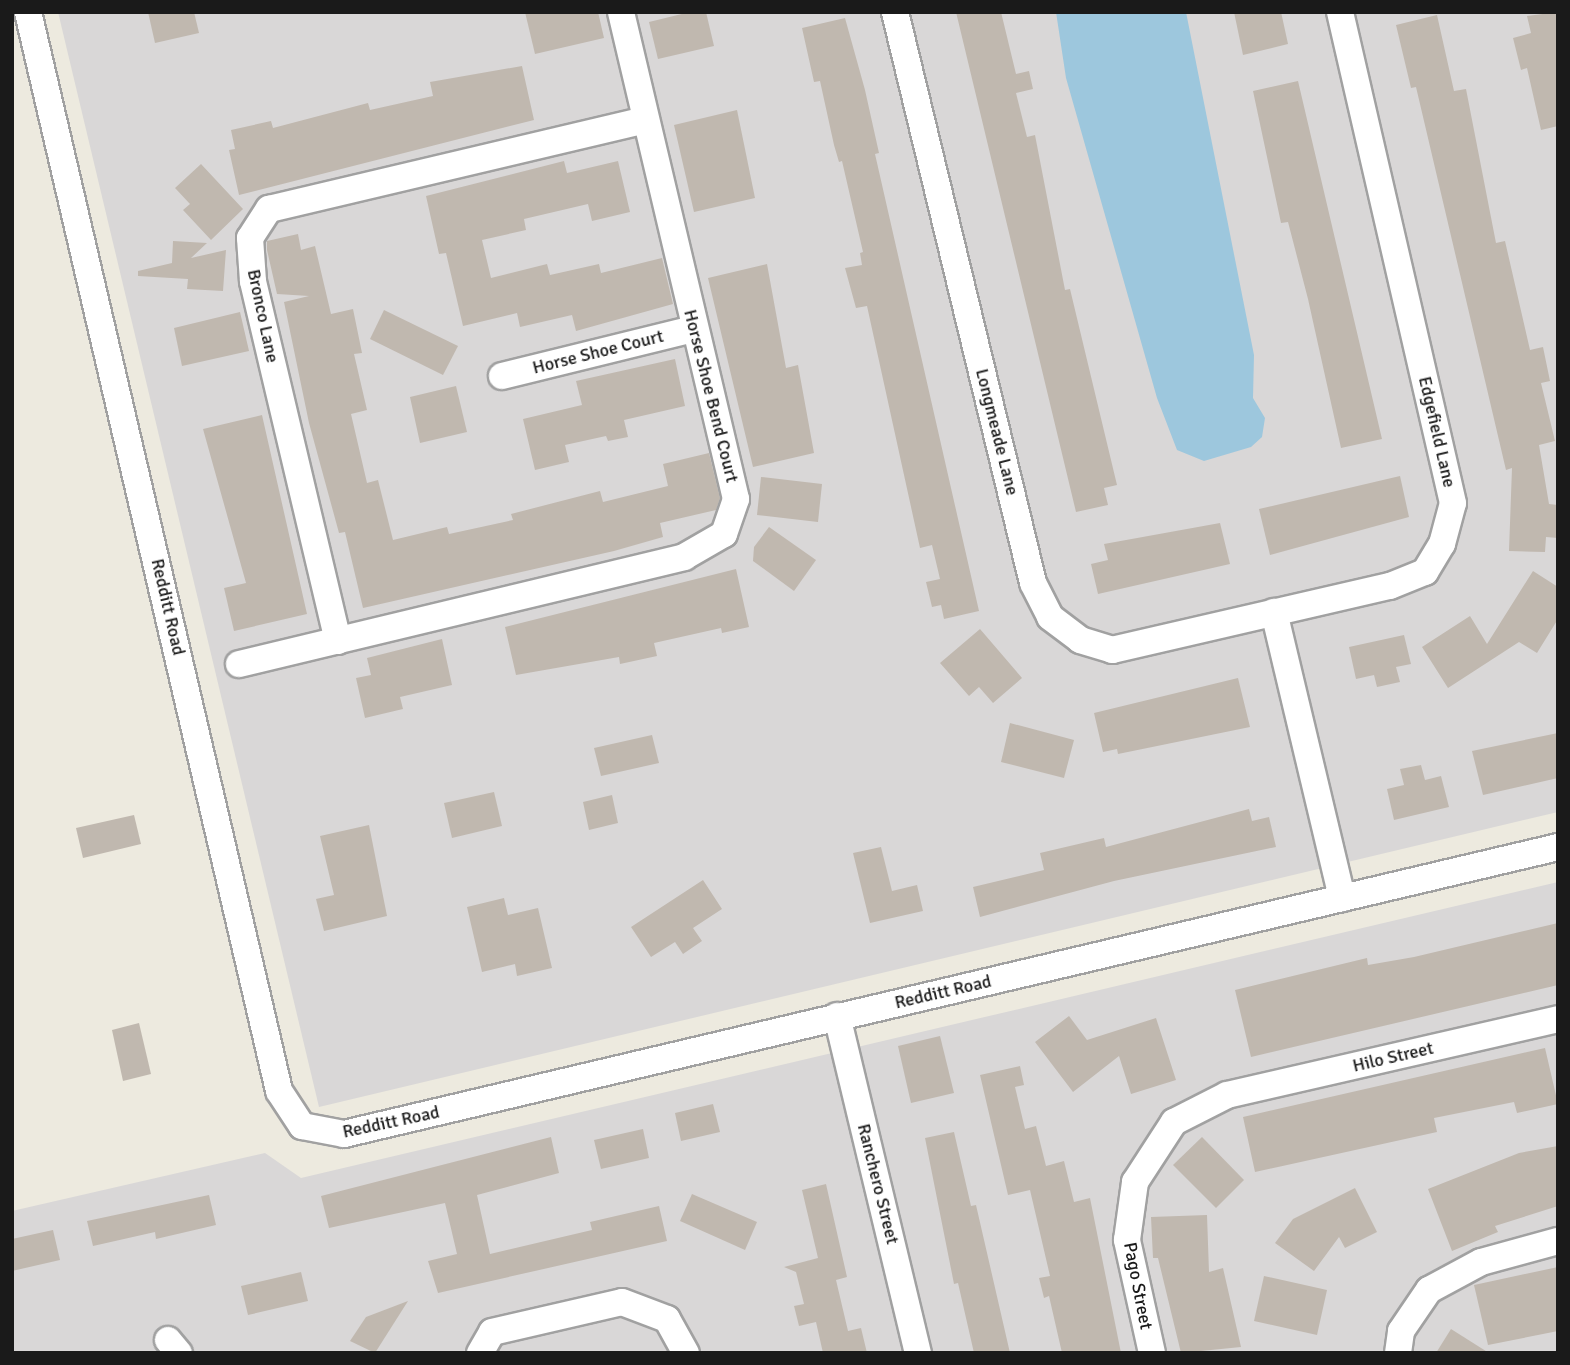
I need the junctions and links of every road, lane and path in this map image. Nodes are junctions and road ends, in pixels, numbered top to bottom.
1 (28, 12) edge
2 (621, 12) edge
3 (895, 12) edge
4 (1340, 12) edge
5 (646, 120) junction
6 (694, 329) junction
7 (502, 376) dead end
8 (1274, 612) junction
9 (338, 641) junction
10 (239, 664) dead end
11 (1558, 847) edge
12 (1342, 898) junction
13 (837, 1016) junction
14 (1557, 1021) edge
15 (1227, 1095) joint
16 (1558, 1241) edge
17 (480, 1353) edge
18 (686, 1353) edge
19 (918, 1353) edge
20 (1152, 1353) edge
21 (1398, 1353) edge

1 - 13 street, Redditt Road
2 - 5 street, Horse Shoe Bend Court
3 - 8 street, Longmeade Lane
4 - 8 street, Edgefield Lane
5 - 6 street, Horse Shoe Bend Court
5 - 9 street, Bronco Lane
6 - 7 street, Horse Shoe Court
6 - 9 street, Horse Shoe Bend Court
8 - 12 street
9 - 10 street, Horse Shoe Bend Court
11 - 12 street, Redditt Road
12 - 13 street, Redditt Road
13 - 19 street, Ranchero Street
14 - 15 street, Hilo Street
15 - 20 street, Pago Street
16 - 21 street
17 - 18 street

